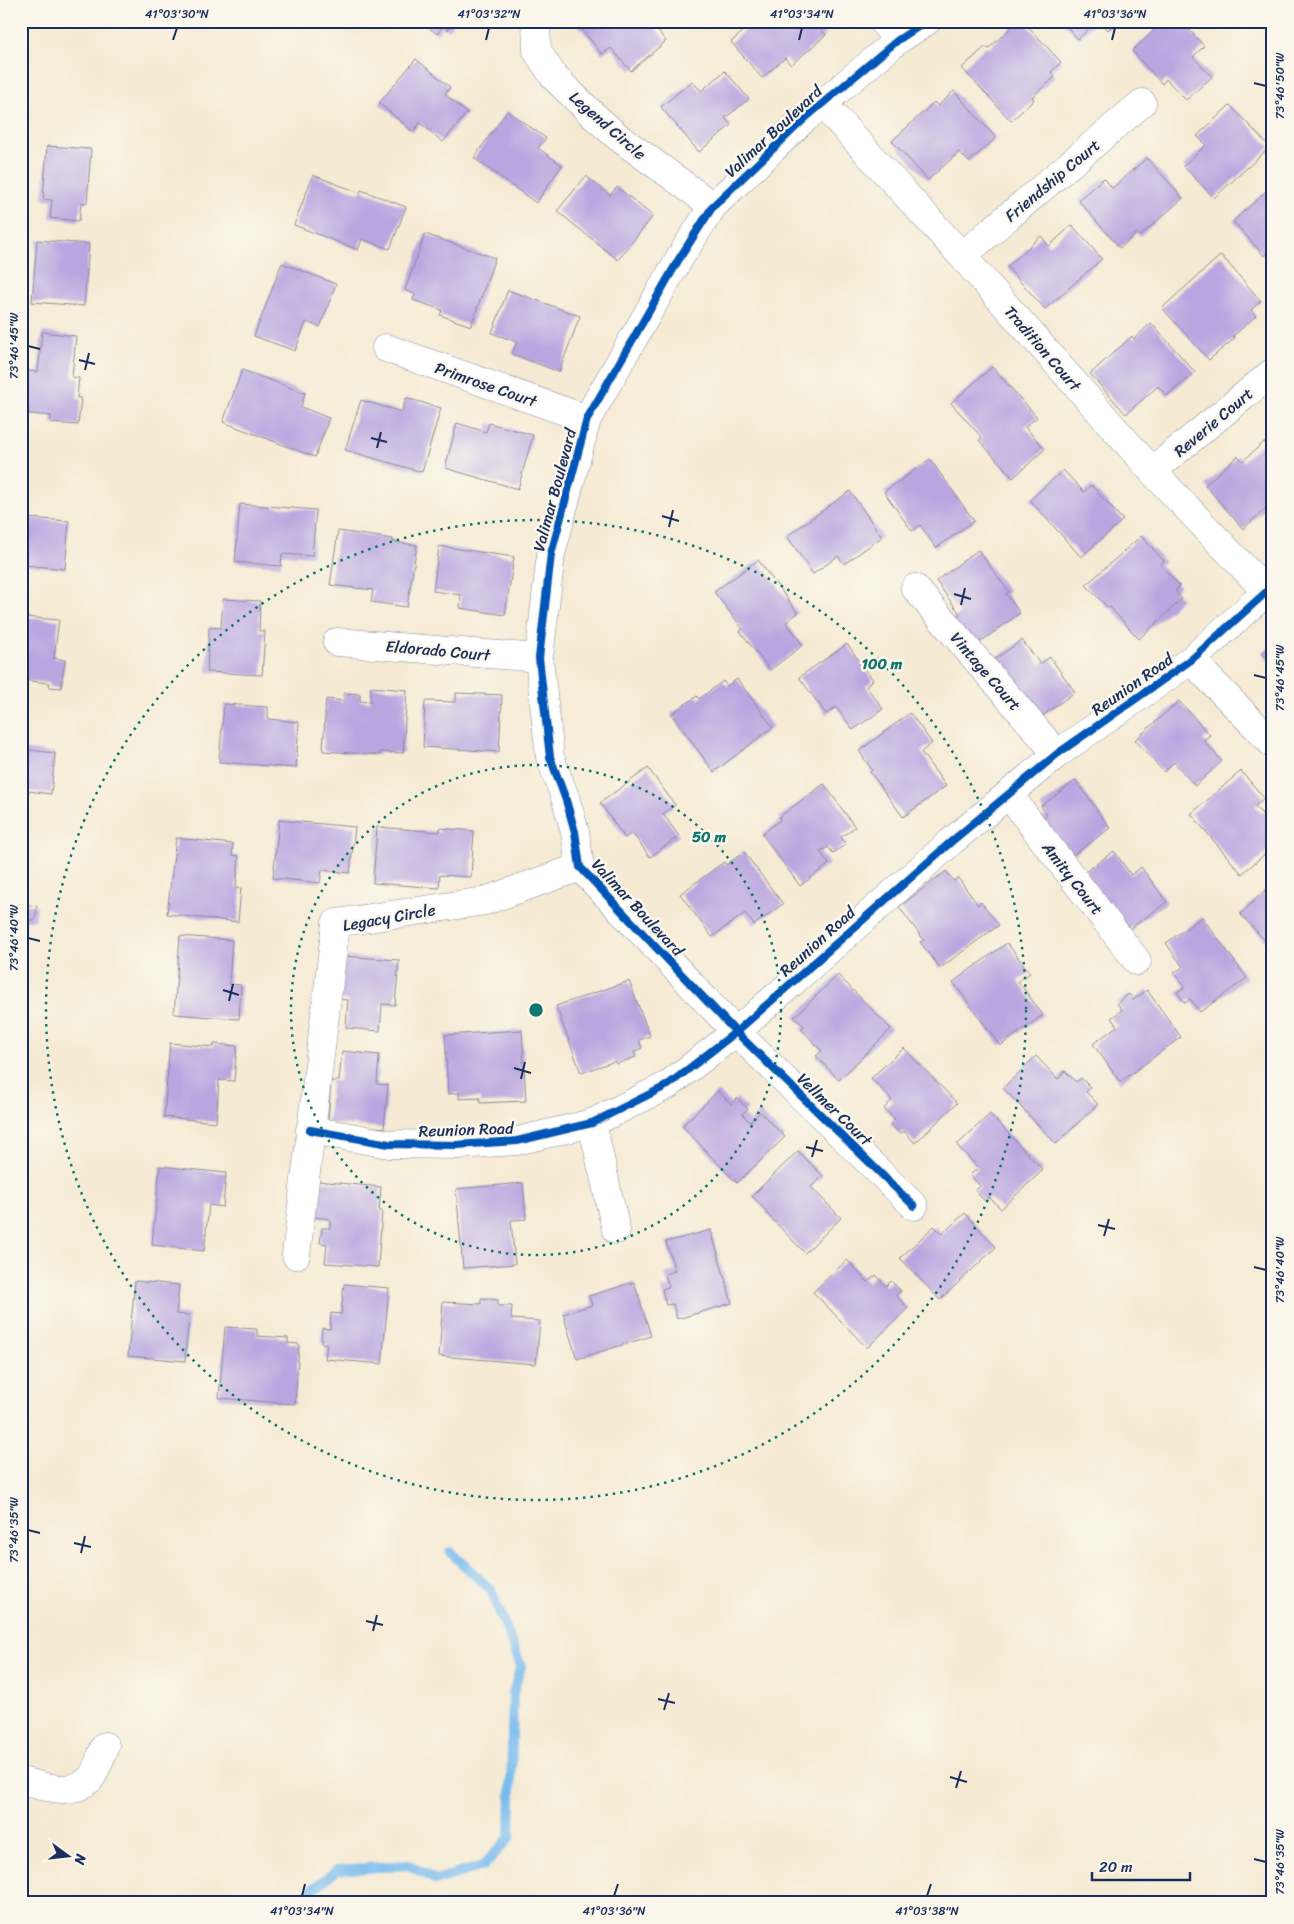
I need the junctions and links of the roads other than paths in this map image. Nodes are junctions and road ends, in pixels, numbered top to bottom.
1 (536, 21) edge
2 (927, 21) edge
3 (890, 30) edge
4 (822, 103) junction
5 (1142, 103) dead end
6 (713, 206) junction
7 (962, 256) junction
8 (386, 348) dead end
9 (1273, 372) edge
10 (587, 419) junction
11 (1152, 472) junction
12 (915, 588) dead end
13 (1269, 588) edge
14 (337, 642) dead end
15 (539, 658) junction
16 (1191, 660) junction
17 (1273, 744) edge
18 (1057, 754) junction
19 (1009, 795) junction
20 (580, 867) junction
21 (1137, 961) dead end
22 (736, 1032) junction
23 (592, 1123) junction
24 (310, 1130) junction
25 (914, 1206) dead end
26 (616, 1230) dead end
27 (296, 1255) dead end
28 (105, 1746) dead end
29 (21, 1781) edge

1 - 6 street, Legend Circle
2 - 3 street, Valimar Boulevard
3 - 4 street, Valimar Boulevard
4 - 6 street, Valimar Boulevard
4 - 7 street, Tradition Court
5 - 7 street, Friendship Court
6 - 10 street, Valimar Boulevard
7 - 11 street, Tradition Court
8 - 10 street, Primrose Court
9 - 11 street, Reverie Court
10 - 15 street, Valimar Boulevard
11 - 13 street, Tradition Court
12 - 18 street, Vintage Court
13 - 16 street, Reunion Road
14 - 15 street, Eldorado Court
15 - 20 street, Valimar Boulevard
16 - 17 street
16 - 18 street, Reunion Road
18 - 19 street, Reunion Road
19 - 21 street, Amity Court
19 - 22 street, Reunion Road
20 - 22 street, Valimar Boulevard
20 - 24 street, Legacy Circle
22 - 23 street, Reunion Road
22 - 25 street, Vellmer Court
23 - 24 street, Reunion Road
23 - 26 street
24 - 27 street
28 - 29 street

